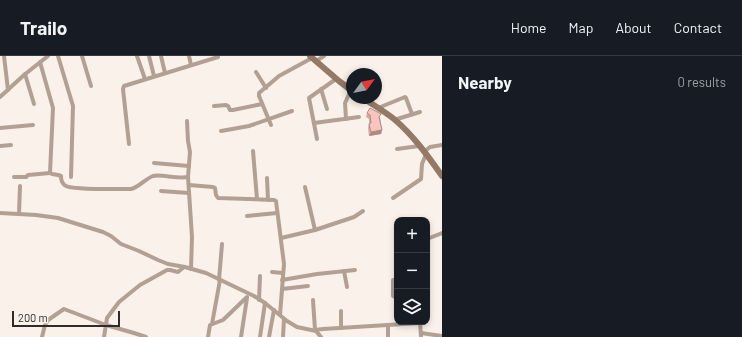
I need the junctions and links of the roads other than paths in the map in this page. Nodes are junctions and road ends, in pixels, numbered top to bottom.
1 (4, 56) edge
2 (48, 56) edge
3 (58, 56) edge
4 (82, 56) edge
5 (137, 56) edge
6 (149, 56) edge
7 (161, 56) edge
8 (189, 56) edge
9 (324, 56) edge
10 (218, 57) dead end
11 (312, 58) edge
12 (40, 62) junction
13 (191, 65) junction
14 (256, 72) dead end
15 (165, 73) junction
16 (25, 74) junction
17 (154, 76) junction
18 (145, 79) junction
19 (336, 79) junction
20 (90, 86) dead end
21 (346, 86) edge
22 (266, 88) junction
23 (321, 89) junction
24 (8, 90) junction
25 (0, 98) edge
26 (346, 101) edge
27 (34, 104) dead end
28 (262, 104) junction
29 (372, 104) edge
30 (214, 106) dead end
31 (378, 108) junction
32 (327, 109) dead end
33 (292, 111) dead end
34 (420, 112) dead end
35 (412, 114) junction
36 (359, 117) dead end
37 (268, 119) junction
38 (346, 119) junction
39 (394, 120) junction
40 (187, 121) dead end
41 (314, 123) junction
42 (33, 125) dead end
43 (271, 125) dead end
44 (0, 128) edge
45 (221, 131) dead end
46 (317, 139) dead end
47 (129, 144) dead end
48 (11, 145) dead end
49 (442, 145) edge
50 (0, 146) edge
51 (419, 146) junction
52 (397, 149) dead end
53 (253, 151) dead end
54 (425, 153) junction
55 (154, 163) dead end
56 (189, 166) junction
57 (50, 173) junction
58 (442, 176) edge
59 (14, 177) dead end
60 (71, 177) dead end
61 (188, 177) junction
62 (267, 178) dead end
63 (188, 185) junction
64 (20, 186) dead end
65 (305, 187) dead end
66 (161, 191) dead end
67 (189, 193) junction
68 (393, 198) dead end
69 (257, 199) junction
70 (268, 200) junction
71 (362, 211) dead end
72 (0, 213) edge
73 (277, 213) junction
74 (20, 214) junction
75 (247, 216) dead end
76 (315, 230) junction
77 (442, 233) edge
78 (281, 238) junction
79 (430, 238) edge
80 (222, 244) dead end
81 (184, 267) junction
82 (191, 269) junction
83 (355, 270) dead end
84 (344, 271) junction
85 (272, 272) dead end
86 (283, 273) junction
87 (260, 276) dead end
88 (219, 280) junction
89 (282, 280) junction
90 (393, 280) dead end
91 (308, 286) dead end
92 (347, 286) dead end
93 (282, 289) junction
94 (248, 296) junction
95 (394, 296) edge
96 (259, 300) junction
97 (313, 300) dead end
98 (266, 304) junction
99 (274, 310) junction
100 (341, 311) dead end
101 (280, 315) junction
102 (284, 319) junction
103 (212, 324) junction
104 (394, 324) edge
105 (106, 325) junction
106 (388, 325) junction
107 (420, 325) edge
108 (341, 328) junction
109 (314, 331) junction
110 (421, 335) edge
111 (442, 336) edge
112 (42, 337) edge
113 (104, 337) edge
114 (146, 337) edge
115 (208, 337) edge
116 (241, 337) edge
117 (260, 337) edge
118 (269, 337) edge
119 (283, 337) edge
120 (321, 337) edge
121 (388, 337) edge

1 - 24 street
2 - 12 street
3 - 60 street
4 - 20 street
5 - 18 street
6 - 17 street
7 - 15 street
8 - 13 street
9 - 11 street
10 - 13 street
11 - 19 street
11 - 22 street
12 - 16 street
12 - 57 street
13 - 15 street
14 - 22 street
15 - 17 street
16 - 24 street
16 - 27 street
17 - 18 street
18 - 47 street
19 - 21 street
19 - 23 street
22 - 28 street
23 - 32 street
23 - 41 street
24 - 25 street
26 - 38 street
28 - 30 street
28 - 37 street
29 - 31 street
31 - 35 street
31 - 39 street
33 - 37 street
34 - 35 street
35 - 39 street
36 - 38 street
37 - 43 street
37 - 45 street
38 - 41 street
39 - 51 street
40 - 56 street
41 - 46 street
42 - 44 street
48 - 50 street
49 - 54 street
51 - 52 street
51 - 54 street
53 - 69 street
54 - 58 street
54 - 68 street
55 - 56 street
56 - 61 street
57 - 59 street
57 - 61 street
61 - 63 street
62 - 70 street
63 - 67 street
63 - 69 street
64 - 74 street
65 - 76 street
66 - 67 street
67 - 82 street
69 - 70 street
70 - 73 street
71 - 76 street
72 - 74 street
73 - 75 street
73 - 78 street
74 - 81 street
76 - 78 street
77 - 79 street
78 - 86 street
80 - 88 street
81 - 82 street
81 - 105 street
82 - 88 street
83 - 84 street
84 - 89 street
84 - 92 street
85 - 86 street
86 - 89 street
87 - 96 street
88 - 94 street
88 - 103 street
89 - 93 street
90 - 95 street
91 - 93 street
93 - 101 street
94 - 96 street
94 - 103 street
94 - 116 street
96 - 98 street
97 - 109 street
98 - 99 street
98 - 117 street
99 - 101 street
99 - 118 street
100 - 108 street
101 - 102 street
102 - 109 street
102 - 119 street
103 - 115 street
104 - 106 street
105 - 112 street
105 - 113 street
105 - 114 street
106 - 108 street
106 - 121 street
107 - 110 street
108 - 109 street
109 - 120 street
110 - 111 street

